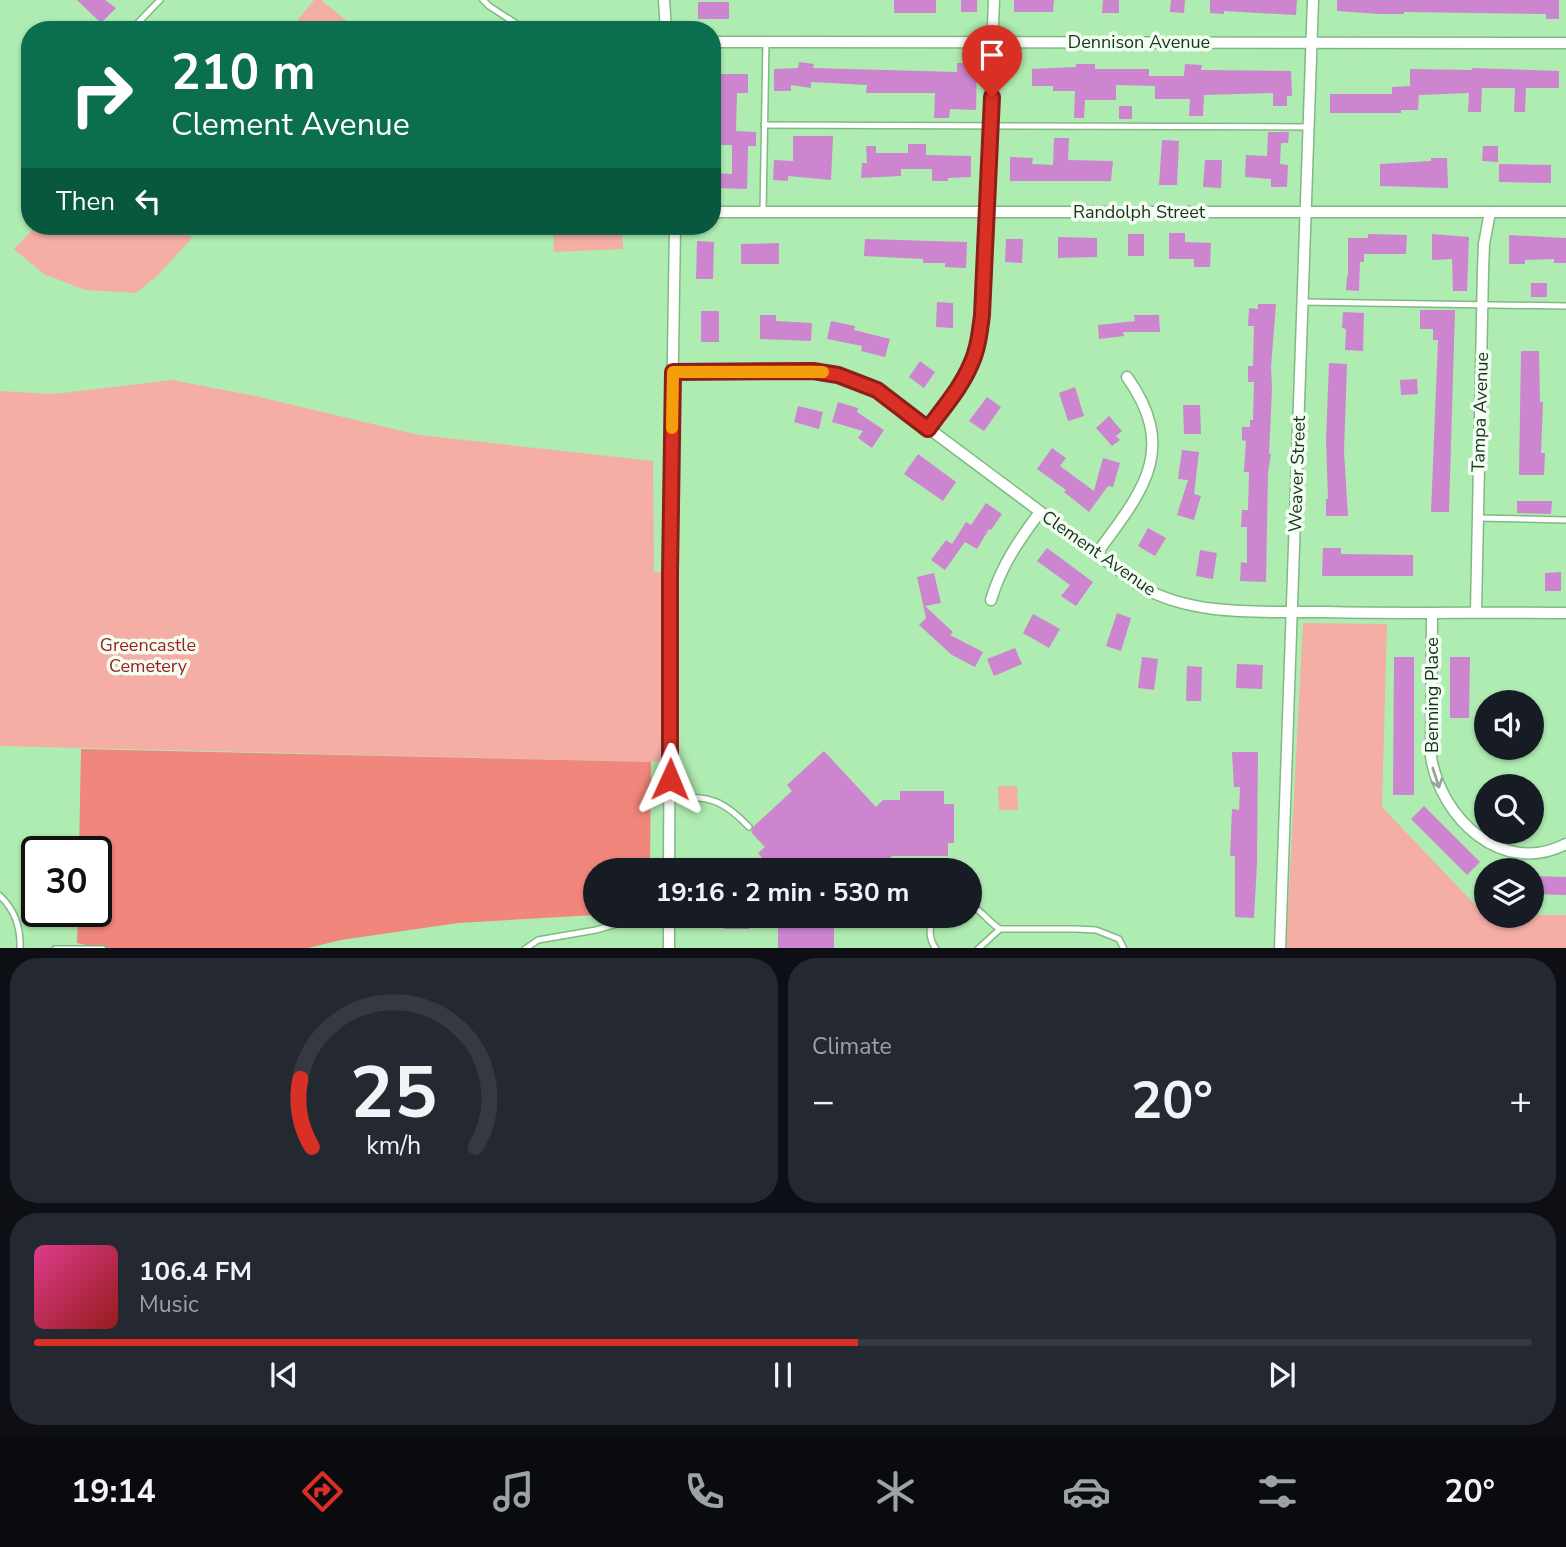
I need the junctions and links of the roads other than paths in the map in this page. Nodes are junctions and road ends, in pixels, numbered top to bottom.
1 (160, 0) edge
2 (483, 0) edge
3 (664, 0) edge
4 (994, 0) edge
5 (1313, 0) edge
6 (140, 21) edge
7 (512, 21) edge
8 (665, 21) edge
9 (765, 42) junction
10 (1312, 42) junction
11 (721, 43) edge
12 (993, 43) junction
13 (1566, 43) edge
14 (764, 125) junction
15 (990, 125) junction
16 (1310, 127) junction
17 (721, 212) edge
18 (763, 212) junction
19 (1305, 212) junction
20 (1490, 212) junction
21 (1566, 212) edge
22 (986, 213) junction
23 (675, 235) edge
24 (1303, 302) junction
25 (1483, 305) junction
26 (1566, 306) edge
27 (673, 372) junction
28 (1127, 377) dead end
29 (928, 429) junction
30 (1040, 512) junction
31 (1477, 518) junction
32 (1566, 520) edge
33 (1097, 554) junction
34 (991, 600) dead end
35 (1292, 611) junction
36 (1476, 612) junction
37 (1432, 613) junction
38 (1566, 613) edge
39 (670, 796) junction
40 (749, 827) dead end
41 (1566, 844) edge
42 (670, 858) edge
43 (0, 896) edge
44 (982, 912) edge
45 (603, 928) edge
46 (669, 928) edge
47 (930, 928) edge
48 (1000, 929) junction
49 (20, 948) edge
50 (55, 948) edge
51 (103, 948) edge
52 (525, 948) edge
53 (669, 948) edge
54 (936, 948) edge
55 (978, 948) edge
56 (1124, 948) edge
57 (1279, 948) edge

1 - 6 lane
2 - 7 lane
3 - 8 street
4 - 12 street
5 - 10 street, Weaver Street
9 - 11 street, Dennison Avenue
9 - 12 street, Dennison Avenue
9 - 14 lane
10 - 12 street, Dennison Avenue
10 - 13 street, Dennison Avenue
10 - 16 street, Weaver Street
12 - 15 street
14 - 15 lane
14 - 18 lane
15 - 16 lane
15 - 22 street
16 - 19 street, Weaver Street
17 - 18 street, Randolph Street
18 - 22 street, Randolph Street
19 - 20 street, Randolph Street
19 - 22 street, Randolph Street
19 - 24 street, Weaver Street
20 - 21 street, Randolph Street
20 - 25 street, Tampa Avenue
22 - 29 street
23 - 27 street
24 - 25 lane
24 - 35 street, Weaver Street
25 - 26 lane
25 - 31 street, Tampa Avenue
27 - 29 street, Clement Avenue
27 - 39 street
28 - 33 street
29 - 30 street, Clement Avenue
30 - 33 street, Clement Avenue
30 - 34 street
31 - 32 lane
31 - 36 street, Tampa Avenue
33 - 35 street, Clement Avenue
35 - 37 street, Clement Avenue
35 - 57 street, Weaver Street
36 - 37 street, Clement Avenue
36 - 38 street, Clement Avenue
37 -> 41 street, Benning Place
39 - 40 lane
39 - 42 street
43 - 49 lane
44 - 48 lane
45 - 52 lane
46 - 53 street
47 - 54 lane
48 - 55 lane
48 - 56 lane
50 - 51 lane

